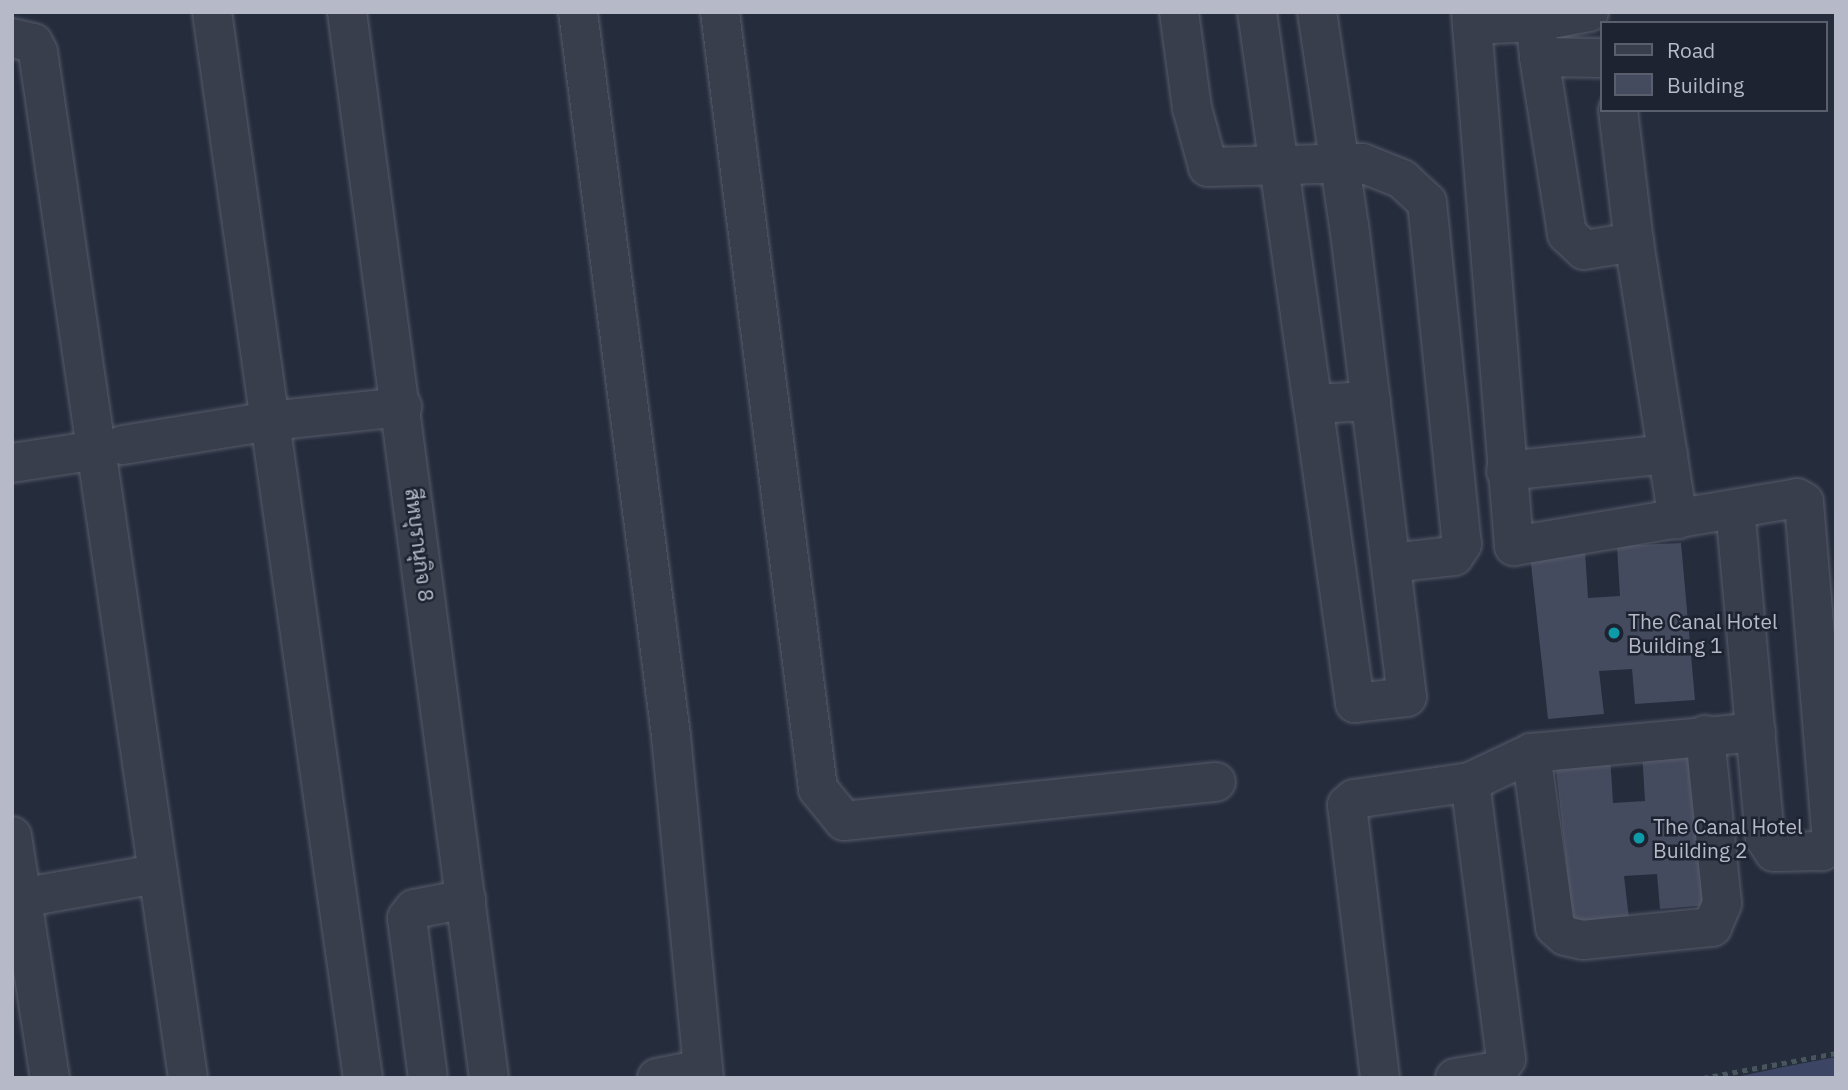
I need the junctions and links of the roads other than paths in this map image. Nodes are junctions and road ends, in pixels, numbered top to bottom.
1 (212, 12) edge
2 (346, 12) edge
3 (578, 12) edge
4 (720, 12) edge
5 (1179, 12) edge
6 (1257, 12) edge
7 (1317, 12) edge
8 (1589, 12) edge
9 (1471, 19) edge
10 (1536, 30) edge
11 (12, 38) edge
12 (1600, 58) edge
13 (1618, 112) edge
14 (1338, 160) junction
15 (1277, 164) junction
16 (1634, 242) junction
17 (1371, 401) junction
18 (1313, 404) junction
19 (402, 407) junction
20 (270, 421) junction
21 (110, 447) junction
22 (1668, 454) junction
23 (12, 463) edge
24 (1506, 471) junction
25 (1735, 509) junction
26 (1678, 520) junction
27 (1391, 563) junction
28 (1756, 732) junction
29 (1704, 735) junction
30 (1531, 753) junction
31 (1216, 782) dead end
32 (1470, 782) junction
33 (12, 836) edge
34 (156, 874) junction
35 (21, 898) junction
36 (466, 899) junction
37 (703, 1073) edge
38 (50, 1078) edge
39 (188, 1078) edge
40 (363, 1078) edge
41 (428, 1078) edge
42 (489, 1078) edge
43 (657, 1078) edge
44 (1380, 1078) edge
45 (1455, 1078) edge

1 - 20 street
2 - 19 street, สีหบุรานุกิจ 8
3 - 37 street
4 - 31 street
5 - 15 street
6 - 15 street
7 - 14 street
8 - 10 street
9 - 10 street
9 - 24 street
10 - 12 street
10 - 16 street
11 - 21 street
13 - 16 street
14 - 15 street
14 - 17 street
14 - 27 street
15 - 18 street
16 - 22 street
17 - 18 street
17 - 27 street
18 - 27 street
19 - 20 street
19 - 36 street, สีหบุรานุกิจ 8
20 - 21 street
20 - 40 street
21 - 23 street
21 - 34 street
22 - 24 street
22 - 26 street
24 - 26 street
25 - 26 street
25 - 28 street
25 - 28 street
28 - 29 street
29 - 30 street
29 - 30 street
30 - 32 street
32 - 44 street
32 - 45 street
33 - 35 street
34 - 35 street
34 - 39 street
35 - 38 street
36 - 41 street
36 - 42 street, สีหบุรานุกิจ 8
37 - 43 street

